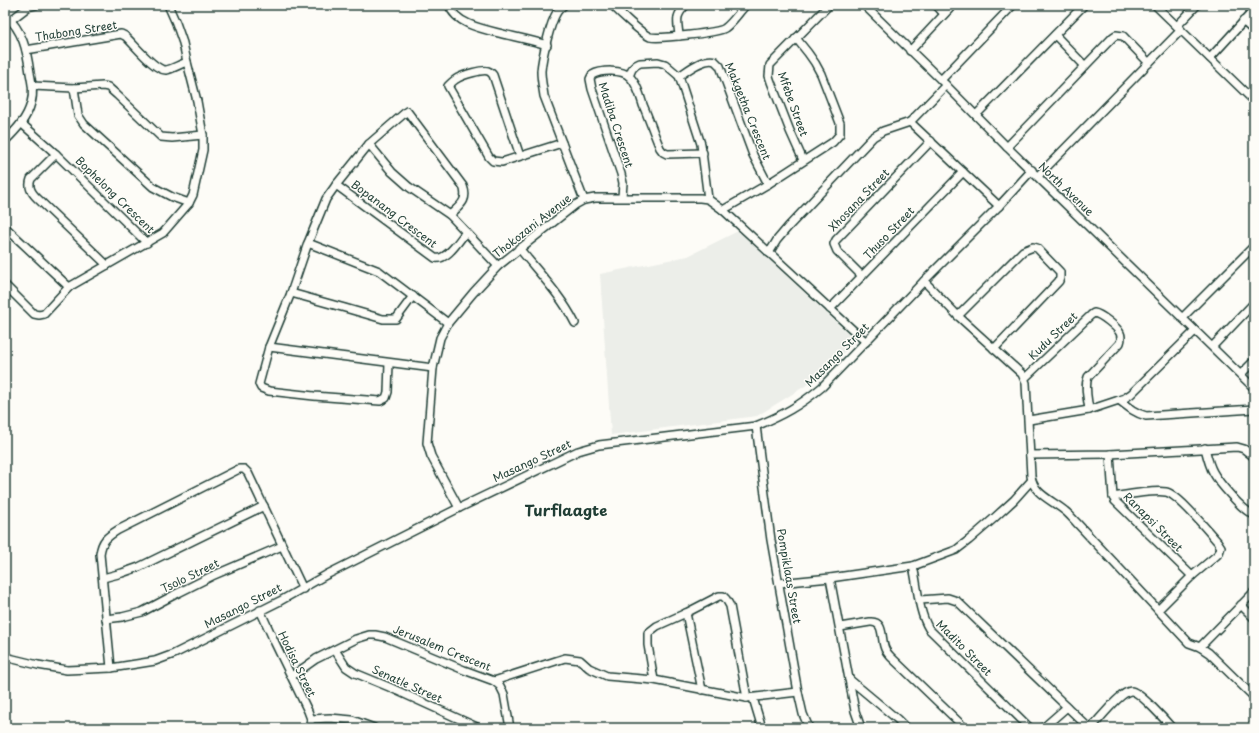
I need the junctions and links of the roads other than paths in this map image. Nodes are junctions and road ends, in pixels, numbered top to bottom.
1 (36, 5) edge
2 (168, 5) edge
3 (449, 5) edge
4 (551, 5) edge
5 (564, 5) edge
6 (612, 5) edge
7 (625, 5) edge
8 (686, 5) edge
9 (746, 5) edge
10 (829, 5) edge
11 (864, 5) edge
12 (936, 5) edge
13 (953, 5) edge
14 (1013, 5) edge
15 (1084, 5) edge
16 (1155, 5) edge
17 (1197, 5) edge
18 (1254, 10) edge
19 (558, 11) junction
20 (619, 12) junction
21 (944, 14) junction
22 (8, 18) edge
23 (1244, 21) junction
24 (1179, 28) junction
25 (1254, 31) edge
26 (1055, 35) junction
27 (679, 36) junction
28 (796, 38) junction
29 (547, 45) junction
30 (26, 50) junction
31 (910, 51) junction
32 (1210, 58) junction
33 (187, 62) junction
34 (1150, 63) junction
35 (1085, 66) junction
36 (629, 76) junction
37 (678, 76) junction
38 (944, 82) junction
39 (33, 86) junction
40 (74, 88) junction
41 (1254, 101) edge
42 (976, 116) junction
43 (910, 122) junction
44 (21, 123) junction
45 (203, 135) junction
46 (5, 141) edge
47 (931, 141) junction
48 (562, 143) junction
49 (369, 144) junction
50 (1007, 147) junction
51 (703, 153) junction
52 (56, 154) junction
53 (520, 156) junction
54 (804, 160) junction
55 (1032, 170) junction
56 (963, 172) junction
57 (1038, 176) junction
58 (768, 184) junction
59 (336, 185) junction
60 (622, 197) junction
61 (708, 199) junction
62 (584, 200) junction
63 (189, 203) junction
64 (999, 206) junction
65 (723, 210) junction
66 (450, 216) junction
67 (5, 227) edge
68 (466, 232) junction
69 (148, 243) junction
70 (308, 243) junction
71 (1254, 246) edge
72 (519, 248) junction
73 (769, 253) junction
74 (107, 265) junction
75 (498, 266) junction
76 (862, 276) junction
77 (924, 281) junction
78 (5, 285) edge
79 (69, 288) junction
80 (291, 293) junction
81 (413, 296) junction
82 (1254, 303) edge
83 (830, 309) junction
84 (958, 316) junction
85 (1182, 318) junction
86 (448, 322) junction
87 (575, 322) dead end
88 (1196, 331) junction
89 (866, 342) junction
90 (1213, 346) junction
91 (269, 347) junction
92 (994, 348) junction
93 (1254, 361) edge
94 (389, 363) junction
95 (432, 368) junction
96 (1241, 374) junction
97 (1025, 378) junction
98 (1254, 388) edge
99 (1119, 400) junction
100 (1254, 409) edge
101 (1089, 410) junction
102 (1029, 420) junction
103 (756, 426) junction
104 (1204, 448) junction
105 (1110, 454) junction
106 (1030, 456) junction
107 (1254, 457) edge
108 (1032, 481) junction
109 (1113, 497) junction
110 (264, 506) junction
111 (459, 508) junction
112 (1254, 515) edge
113 (282, 546) junction
114 (913, 566) junction
115 (1192, 576) junction
116 (103, 578) junction
117 (830, 578) junction
118 (779, 583) junction
119 (303, 589) junction
120 (1254, 592) edge
121 (920, 600) junction
122 (1241, 605) junction
123 (260, 610) junction
124 (1158, 610) junction
125 (686, 613) junction
126 (106, 618) junction
127 (1254, 618) edge
128 (840, 627) junction
129 (1200, 647) junction
130 (335, 650) junction
131 (5, 657) edge
132 (111, 668) junction
133 (292, 676) junction
134 (849, 679) junction
135 (654, 680) junction
136 (494, 681) junction
137 (702, 690) junction
138 (798, 692) junction
139 (1254, 697) edge
140 (750, 698) junction
141 (1067, 707) junction
142 (311, 719) junction
143 (360, 725) edge
144 (309, 728) edge
145 (374, 728) edge
146 (479, 728) edge
147 (510, 728) edge
148 (762, 728) edge
149 (809, 728) edge
150 (861, 728) edge
151 (906, 728) edge
152 (965, 728) edge
153 (1030, 728) edge
154 (1043, 728) edge
155 (1090, 728) edge
156 (1172, 728) edge

1 - 22 street
2 - 33 street, Bophelong Crescent
3 - 29 street
4 - 19 street
5 - 19 street
6 - 20 street
7 - 20 street
8 - 27 street
9 - 27 street
10 - 28 street, Mfebe Street
11 - 31 street, North Avenue
12 - 21 street
13 - 21 street
14 - 38 street
15 - 26 street
16 - 24 street
17 - 24 street
18 - 23 street
19 - 29 street
20 - 27 street
21 - 31 street
22 - 30 street
23 - 25 street
23 - 32 street
24 - 32 street
24 - 34 street
26 - 35 street
26 - 42 street
28 - 54 street, Mfebe Street
28 - 54 street
29 - 48 street
30 - 33 street, Thabong Street
30 - 39 street
31 - 38 street, North Avenue
32 - 41 street
33 - 45 street, Bophelong Crescent
34 - 35 street
34 - 57 street
35 - 50 street
36 - 37 street
36 - 51 street
36 - 60 street, Madiba Crescent
37 - 51 street
37 - 58 street, Makgetha Crescent
38 - 42 street, North Avenue
38 - 43 street
39 - 40 street
39 - 44 street
40 - 45 street
40 - 63 street
42 - 50 street, North Avenue
43 - 47 street
43 - 73 street
44 - 46 street
44 - 52 street, Bophelong Crescent
45 - 63 street, Bophelong Crescent
47 - 56 street
47 - 76 street, Xhosana Street
48 - 53 street
48 - 62 street
49 - 59 street, Bopanang Crescent
49 - 66 street
49 - 66 street, Bopanang Crescent
50 - 55 street, North Avenue
51 - 61 street
52 - 69 street, Bophelong Crescent
52 - 74 street
53 - 53 street
54 - 58 street
55 - 57 street, North Avenue
55 - 64 street, Masango Street
56 - 64 street
56 - 76 street, Thuso Street
57 - 85 street, North Avenue
58 - 65 street
59 - 68 street, Bopanang Crescent
59 - 70 street
60 - 61 street, Thokozani Avenue
60 - 62 street, Thokozani Avenue
61 - 65 street
62 - 72 street, Thokozani Avenue
63 - 69 street, Bophelong Crescent
64 - 77 street, Masango Street
65 - 73 street
66 - 68 street
67 - 79 street
68 - 75 street
69 - 74 street
70 - 80 street
70 - 81 street
71 - 85 street
72 - 75 street, Thokozani Avenue
72 - 87 street
73 - 83 street
74 - 79 street
75 - 86 street, Thokozani Avenue
76 - 83 street, Thuso Street
77 - 84 street
77 - 89 street, Masango Street
78 - 79 street
80 - 81 street
80 - 91 street
81 - 86 street
82 - 90 street
83 - 89 street
84 - 92 street
84 - 92 street
85 - 88 street, North Avenue
86 - 95 street, Thokozani Avenue
88 - 90 street, North Avenue
88 - 99 street
89 - 103 street, Masango Street
90 - 96 street, North Avenue
91 - 94 street
91 - 94 street
92 - 97 street
93 - 96 street
94 - 95 street
95 - 111 street, Thokozani Avenue
96 - 98 street, North Avenue
97 - 101 street, Kudu Street
97 - 102 street
99 - 100 street
99 - 101 street
101 - 102 street
102 - 106 street
103 - 111 street, Masango Street
103 - 118 street, Pompiklaas Street
104 - 105 street
104 - 107 street
104 - 112 street
105 - 106 street
105 - 109 street, Ranapsi Street
106 - 108 street
108 - 114 street
108 - 124 street
109 - 115 street, Ranapsi Street
109 - 115 street
110 - 113 street
110 - 116 street
110 - 116 street
111 - 119 street, Masango Street
113 - 119 street
113 - 126 street, Tsolo Street
114 - 117 street
114 - 121 street, Madito Street
115 - 124 street
116 - 126 street
117 - 118 street
117 - 128 street
118 - 138 street, Pompiklaas Street
119 - 123 street, Masango Street
120 - 122 street
121 - 141 street
121 - 153 street, Madito Street
122 - 127 street
122 - 129 street
123 - 132 street, Masango Street
123 - 133 street, Hodisa Street
124 - 129 street
125 - 135 street
125 - 137 street
125 - 140 street
126 - 132 street
128 - 134 street
128 - 152 street
129 - 139 street
130 - 133 street, Jerusalem Crescent
130 - 136 street, Jerusalem Crescent
130 - 146 street, Senatle Street
131 - 132 street, Masango Street
133 - 142 street, Hodisa Street
134 - 150 street
134 - 151 street
135 - 136 street
135 - 137 street
136 - 147 street, Jerusalem Crescent
137 - 140 street
138 - 140 street
138 - 149 street, Pompiklaas Street
140 - 148 street
141 - 154 street
141 - 155 street
142 - 143 street
142 - 144 street
143 - 145 street
155 - 156 street

